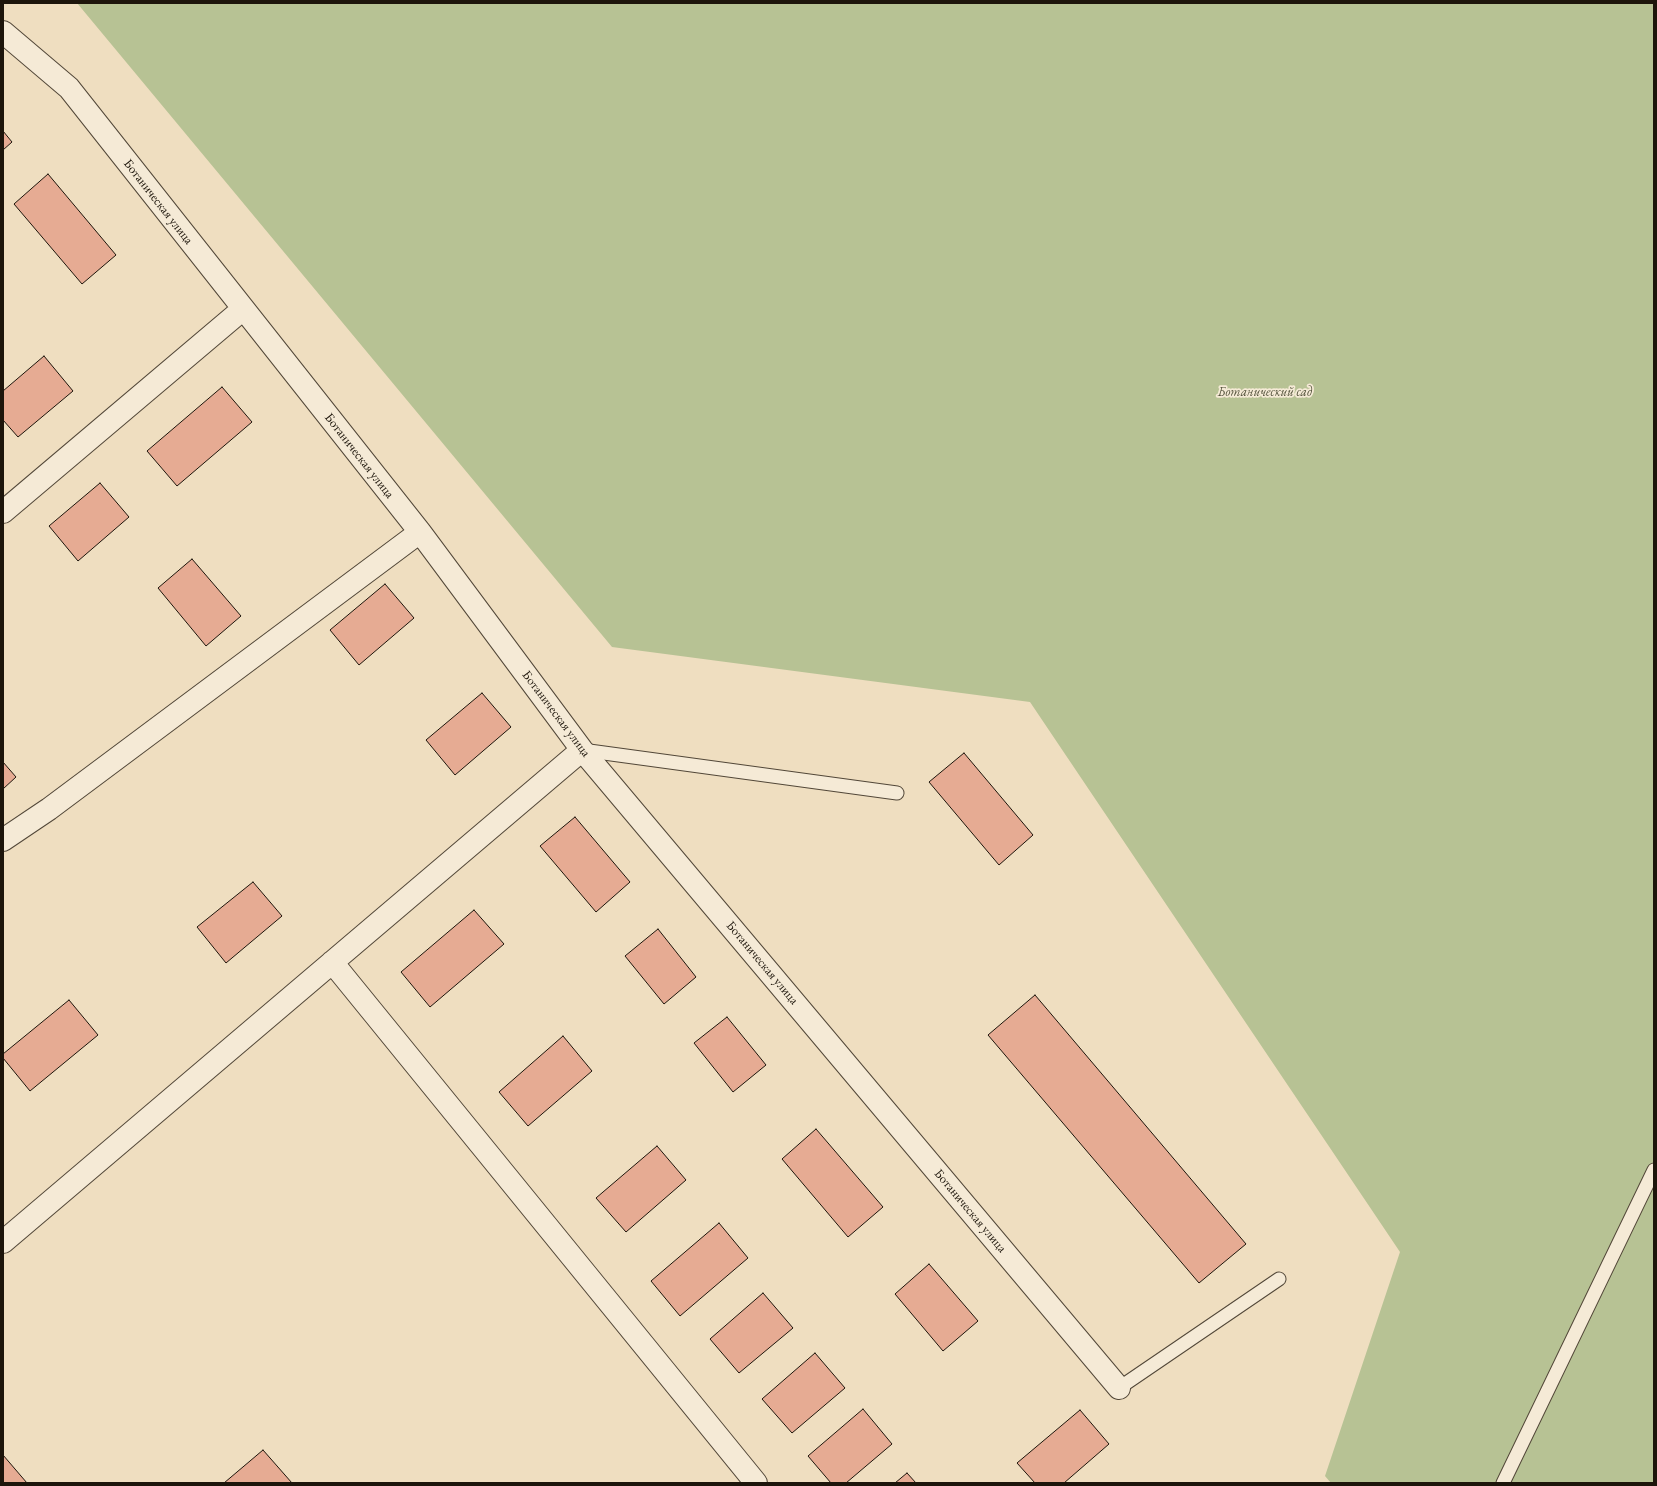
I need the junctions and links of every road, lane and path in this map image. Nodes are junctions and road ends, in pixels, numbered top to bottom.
1 (3, 32) edge
2 (243, 309) junction
3 (3, 512) edge
4 (420, 532) junction
5 (582, 750) junction
6 (897, 793) dead end
7 (3, 840) edge
8 (332, 962) junction
9 (1654, 1170) edge
10 (3, 1242) edge
11 (1279, 1279) dead end
12 (1119, 1388) joint
13 (756, 1483) edge
14 (1503, 1483) edge

1 - 2 street, Ботаническая улица
2 - 3 street
2 - 4 street, Ботаническая улица
4 - 5 street, Ботаническая улица
4 - 7 street
5 - 6 lane
5 - 8 street
5 - 12 street, Ботаническая улица
8 - 10 street
8 - 13 street
9 - 14 lane
11 - 12 lane

